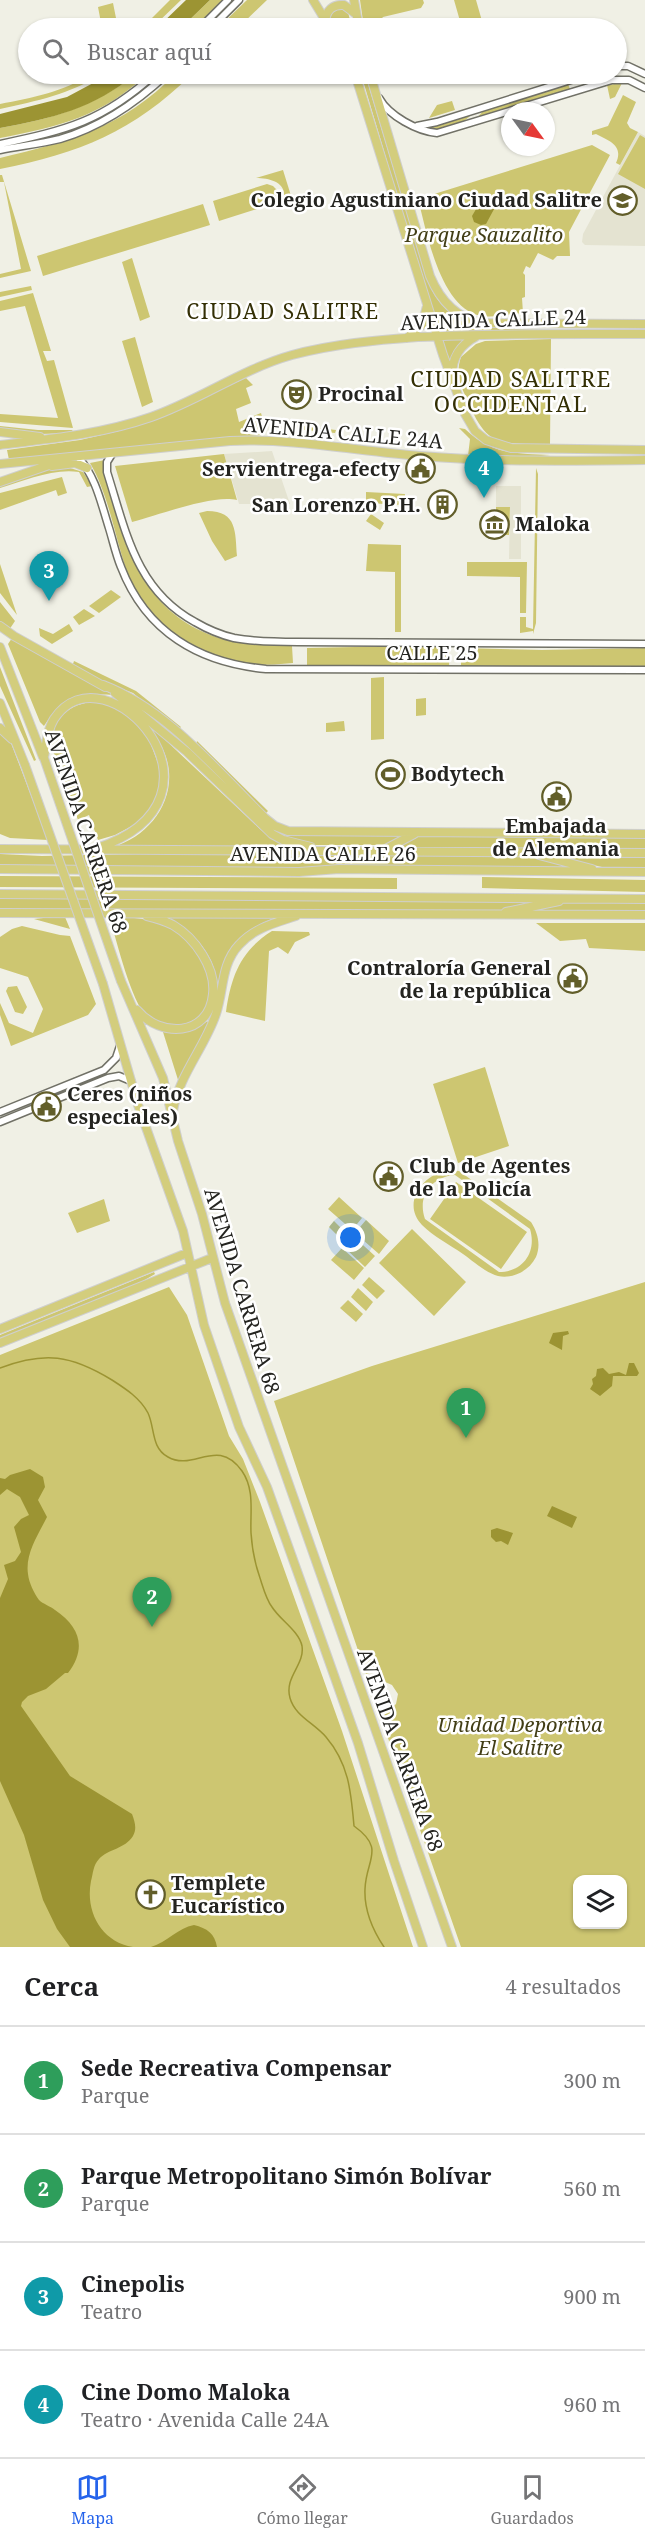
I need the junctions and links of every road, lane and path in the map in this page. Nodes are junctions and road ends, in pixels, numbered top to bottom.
1 (228, 0) edge
2 (239, 0) edge
3 (313, 0) edge
4 (354, 0) edge
5 (356, 14) junction
6 (210, 18) edge
7 (221, 18) edge
8 (323, 18) edge
9 (327, 18) edge
10 (357, 18) edge
11 (627, 66) edge
12 (645, 74) edge
13 (627, 80) edge
14 (143, 84) edge
15 (155, 84) edge
16 (358, 84) edge
17 (372, 84) edge
18 (373, 84) edge
19 (558, 84) edge
20 (599, 84) edge
21 (645, 88) edge
22 (482, 108) junction
23 (466, 125) junction
24 (416, 126) junction
25 (0, 144) edge
26 (0, 150) edge
27 (427, 305) junction
28 (586, 324) junction
29 (597, 324) junction
30 (645, 324) edge
31 (481, 334) junction
32 (562, 334) junction
33 (628, 334) junction
34 (645, 334) edge
35 (436, 336) junction
36 (406, 338) junction
37 (452, 380) junction
38 (0, 432) edge
39 (60, 438) junction
40 (0, 445) edge
41 (543, 450) junction
42 (635, 450) junction
43 (645, 450) edge
44 (112, 453) junction
45 (75, 458) junction
46 (610, 460) junction
47 (645, 460) edge
48 (593, 461) junction
49 (2, 464) edge
50 (36, 468) junction
51 (87, 468) junction
52 (0, 482) edge
53 (0, 626) edge
54 (645, 644) edge
55 (0, 647) edge
56 (645, 670) edge
57 (103, 685) junction
58 (0, 703) edge
59 (0, 728) edge
60 (19, 750) junction
61 (44, 758) junction
62 (416, 833) junction
63 (645, 834) edge
64 (0, 849) edge
65 (88, 851) junction
66 (334, 851) junction
67 (380, 852) junction
68 (528, 853) junction
69 (645, 853) edge
70 (0, 869) edge
71 (617, 872) junction
72 (645, 872) edge
73 (0, 894) edge
74 (590, 898) junction
75 (645, 899) edge
76 (0, 913) edge
77 (140, 913) junction
78 (304, 914) junction
79 (494, 915) junction
80 (645, 915) edge
81 (128, 997) junction
82 (120, 1043) junction
83 (131, 1081) junction
84 (0, 1112) edge
85 (172, 1116) junction
86 (0, 1122) edge
87 (187, 1253) junction
88 (212, 1257) junction
89 (190, 1266) junction
90 (0, 1329) edge
91 (0, 1343) edge
92 (423, 1947) edge
93 (452, 1947) edge

1 - 6 street
2 - 7 street
3 - 8 main road
4 - 5 main road
5 - 9 main road
5 - 10 main road
11 - 12 street
13 - 21 street
14 - 25 street
15 - 26 street
16 - 27 main road
17 - 28 main road, AVENIDA CALLE 24
18 - 24 street
19 - 22 street
20 - 23 street
22 - 23 street
22 - 24 street
23 - 24 street
27 - 35 main road
27 - 36 main road
28 - 29 main road, AVENIDA CALLE 24
28 - 32 main road
29 - 30 main road, AVENIDA CALLE 24
29 - 33 main road
31 - 32 main road, AVENIDA CALLE 24
31 - 35 main road, AVENIDA CALLE 24
31 - 37 main road
32 - 33 main road, AVENIDA CALLE 24
33 - 34 main road, AVENIDA CALLE 24
35 - 36 main road, AVENIDA CALLE 24
35 - 37 main road
36 - 39 main road, AVENIDA CALLE 24
37 - 41 main road
38 - 39 main road
39 - 40 main road, AVENIDA CALLE 24
41 - 42 main road
41 - 48 main road
42 - 43 main road
42 - 46 main road
44 - 45 main road, AVENIDA CALLE 24A
44 - 48 main road, AVENIDA CALLE 24A
44 - 54 street, CALLE 25
45 - 49 main road, AVENIDA CALLE 24A
45 - 50 main road
45 - 51 street, CALLE 25
46 - 47 main road, AVENIDA CALLE 24A
46 - 48 main road, AVENIDA CALLE 24A
50 - 51 main road
50 - 52 main road
51 - 56 street, CALLE 25
53 - 57 main road
55 - 61 main road, AVENIDA CARRERA 68
57 - 62 main road
57 - 66 main road
58 - 60 main road, AVENIDA CARRERA 68
59 - 60 main road
60 - 82 main road, AVENIDA CARRERA 68, bridge
61 - 65 main road
61 - 81 main road, AVENIDA CARRERA 68, bridge
62 - 63 main road
62 - 67 main road
64 - 65 main road, AVENIDA CALLE 26
65 - 66 main road, AVENIDA CALLE 26
66 - 67 main road, AVENIDA CALLE 26
67 - 68 main road, AVENIDA CALLE 26
68 - 69 main road, AVENIDA CALLE 26
68 - 71 main road
70 - 71 main road, AVENIDA CALLE 26
71 - 72 main road, AVENIDA CALLE 26
73 - 74 main road
74 - 75 main road
74 - 79 main road
76 - 77 main road
77 - 78 main road
77 - 81 main road
78 - 79 main road
78 - 85 main road
79 - 80 main road
81 - 85 main road, AVENIDA CARRERA 68
82 - 83 main road, AVENIDA CARRERA 68
82 - 84 street
83 - 86 street
83 - 87 main road, AVENIDA CARRERA 68
85 - 88 main road, AVENIDA CARRERA 68
87 - 89 main road, AVENIDA CARRERA 68
87 - 90 main road
88 - 89 main road
88 - 93 main road, AVENIDA CARRERA 68
89 - 91 main road
89 - 92 main road, AVENIDA CARRERA 68

